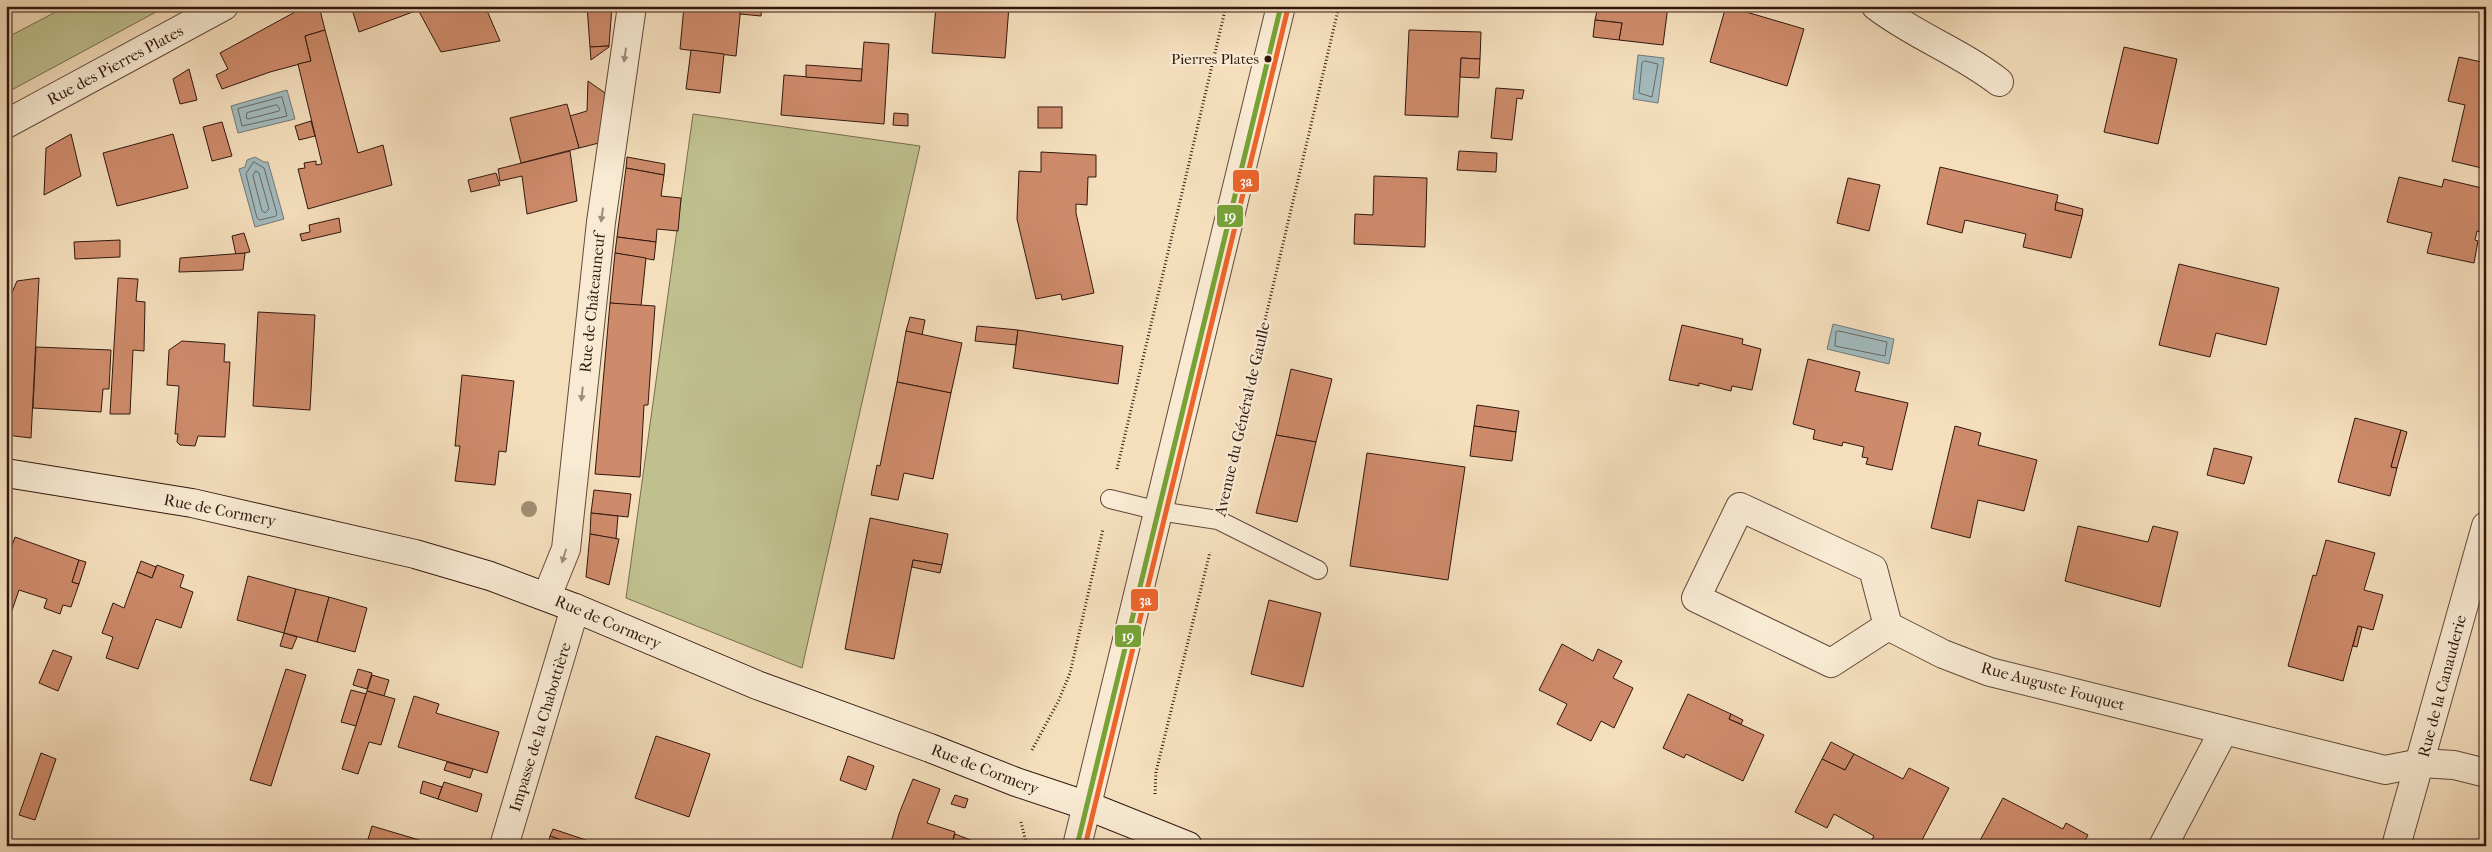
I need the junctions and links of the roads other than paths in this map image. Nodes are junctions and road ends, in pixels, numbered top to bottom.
1 (224, 6) edge
2 (632, 6) edge
3 (1281, 6) edge
4 (1876, 6) edge
5 (1999, 82) dead end
6 (6, 124) edge
7 (6, 473) edge
8 (1110, 499) road end
9 (1159, 511) junction
10 (2486, 526) edge
11 (1318, 570) dead end
12 (547, 596) junction
13 (575, 608) junction
14 (1888, 626) junction
15 (2224, 730) junction
16 (2421, 763) junction
17 (2486, 773) edge
18 (1088, 806) junction
19 (504, 846) edge
20 (1077, 846) edge
21 (1188, 846) edge
22 (2163, 846) edge
23 (2396, 846) edge

1 - 6 street, Rue des Pierres Plates
2 -> 12 street, Rue de Châteauneuf
3 - 9 street
4 - 5 street
7 - 12 street, Rue de Cormery
8 - 9 lane
9 - 11 lane
9 - 18 street
10 - 16 street, Rue de la Canauderie
12 - 13 street, Rue de Cormery
13 - 18 street, Rue de Cormery
13 - 19 street, Impasse de la Chabottière
14 - 14 street
14 - 15 street, Rue Auguste Fouquet
15 - 16 street, Rue Auguste Fouquet
15 - 22 street
16 - 17 street, Rue Auguste Fouquet
16 - 23 street, Rue de la Canauderie
18 - 20 street
18 - 21 street, Rue de Cormery

